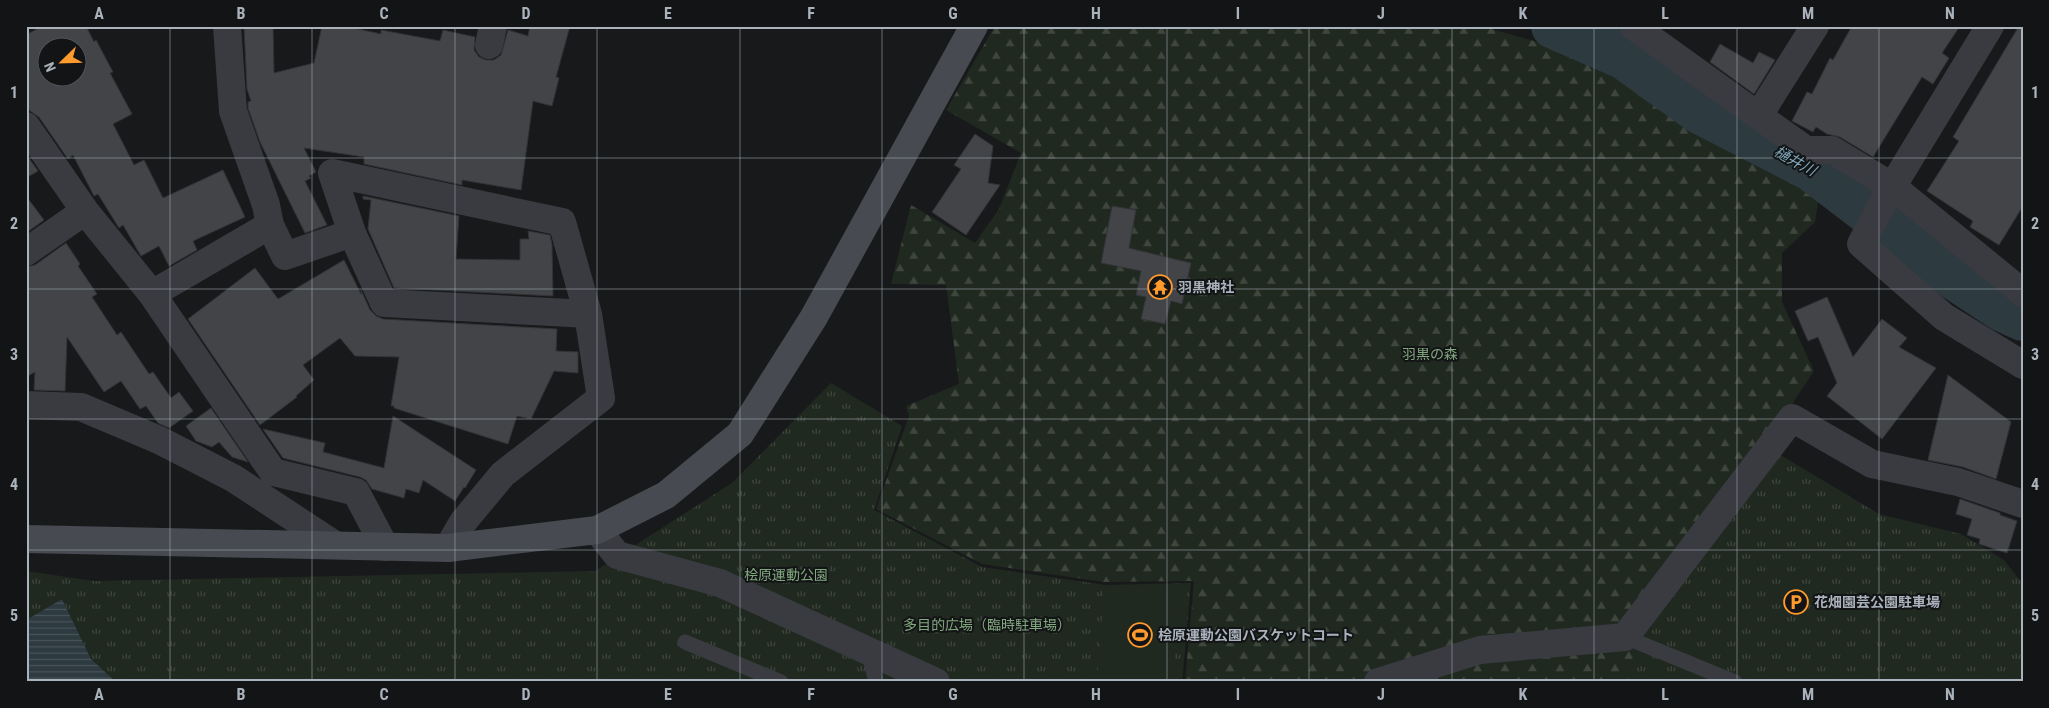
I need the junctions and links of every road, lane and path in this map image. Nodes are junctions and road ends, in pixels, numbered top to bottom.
1 (227, 26) edge
2 (974, 26) edge
3 (1634, 26) edge
4 (1815, 26) edge
5 (1990, 26) edge
6 (1759, 115) junction
7 (26, 126) edge
8 (1890, 192) junction
9 (85, 211) junction
10 (270, 225) junction
11 (352, 233) junction
12 (26, 252) edge
13 (2021, 289) edge
14 (152, 294) junction
15 (588, 314) junction
16 (2023, 365) edge
17 (26, 405) edge
18 (2023, 504) edge
19 (597, 530) junction
20 (26, 539) edge
21 (334, 545) junction
22 (385, 547) junction
23 (448, 548) junction
24 (1625, 637) junction
25 (685, 642) dead end
26 (868, 651) junction
27 (1704, 676) edge
28 (781, 682) edge
29 (876, 682) edge
30 (936, 682) edge
31 (1378, 682) edge
32 (1735, 682) edge

1 - 10 street
2 - 19 street
3 - 6 street
4 - 6 street
5 - 8 street
6 - 8 street
7 - 9 street
8 - 13 street
8 - 16 street
9 - 12 street
9 - 14 street
10 - 11 street
10 - 14 street
11 - 15 street
11 - 15 street
14 - 22 street
15 - 23 street
17 - 21 street
18 - 24 street
19 - 23 street
19 - 26 street
20 - 21 street
21 - 22 street
22 - 23 street
24 - 27 lane
24 - 31 street
25 - 28 lane
26 - 29 lane
26 - 30 street
27 - 32 lane

